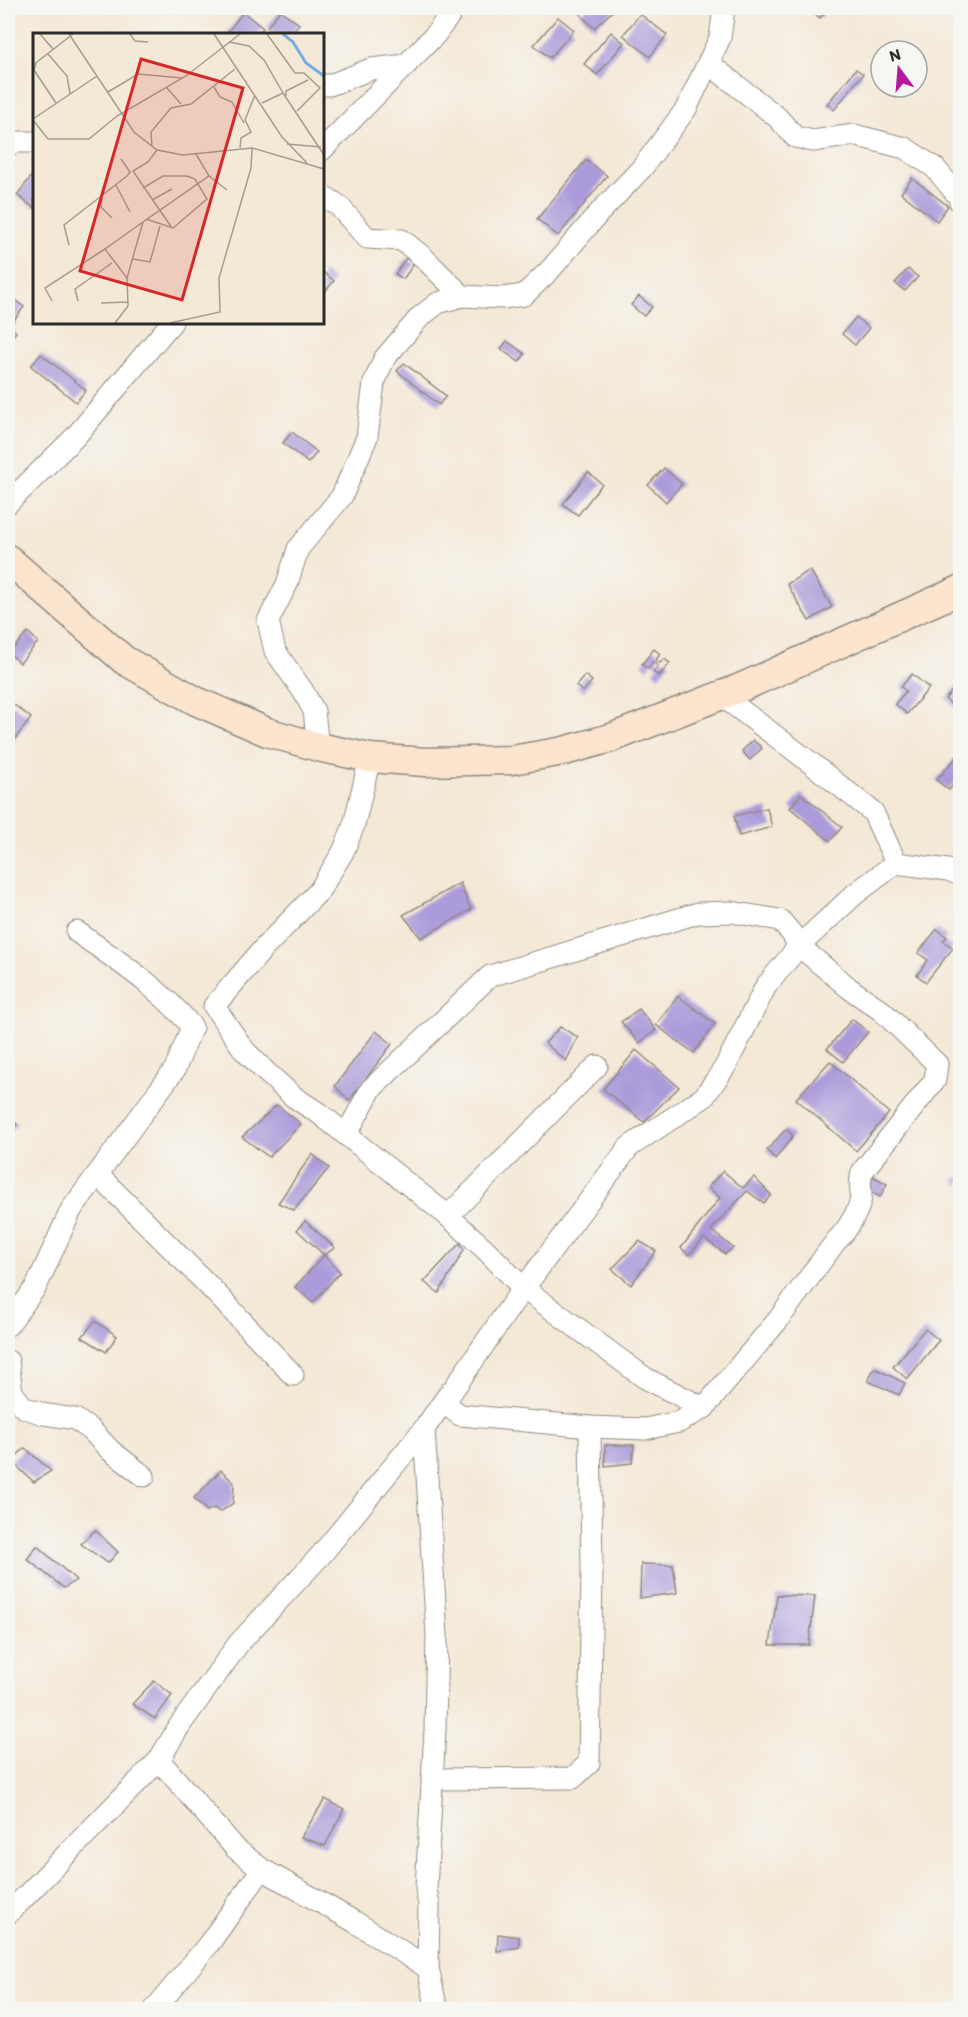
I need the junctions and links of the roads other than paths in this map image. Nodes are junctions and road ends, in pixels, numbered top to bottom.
1 (455, 8) edge
2 (724, 8) edge
3 (708, 63) junction
4 (406, 64) junction
5 (324, 85) edge
6 (33, 141) edge
7 (8, 146) edge
8 (324, 148) edge
9 (324, 196) edge
10 (960, 201) edge
11 (462, 297) junction
12 (170, 324) edge
13 (8, 503) edge
14 (8, 559) edge
15 (960, 590) edge
16 (721, 695) junction
17 (318, 747) junction
18 (370, 758) junction
19 (896, 863) junction
20 (960, 875) edge
21 (78, 932) dead end
22 (799, 946) junction
23 (214, 1006) junction
24 (192, 1027) junction
25 (597, 1066) dead end
26 (346, 1135) junction
27 (98, 1175) junction
28 (448, 1215) junction
29 (523, 1288) junction
30 (8, 1325) edge
31 (8, 1361) edge
32 (293, 1375) dead end
33 (704, 1408) junction
34 (590, 1427) junction
35 (424, 1429) junction
36 (144, 1476) dead end
37 (159, 1760) junction
38 (432, 1779) junction
39 (262, 1869) junction
40 (8, 1914) edge
41 (428, 1968) junction
42 (154, 2010) edge
43 (437, 2010) edge

1 - 4 street
2 - 3 street
3 - 10 street
3 - 11 street
4 - 5 street
4 - 8 street
6 - 7 street
9 - 11 street
11 - 17 street
12 - 13 street
14 - 17 main road
15 - 16 main road
16 - 18 main road
16 - 19 street
17 - 18 main road
18 - 23 street
19 - 20 street
19 - 22 street
21 - 24 street
22 - 26 street
22 - 29 street
22 - 33 street
23 - 24 street
23 - 26 street
24 - 27 street
25 - 28 street
26 - 28 street
27 - 30 street
27 - 32 street
28 - 29 street
29 - 33 street
29 - 34 street
29 - 35 street
31 - 36 street
33 - 34 street
34 - 38 street
35 - 37 street
35 - 38 street
37 - 39 street
37 - 40 street
38 - 41 street
39 - 41 street
39 - 42 street
41 - 43 street

